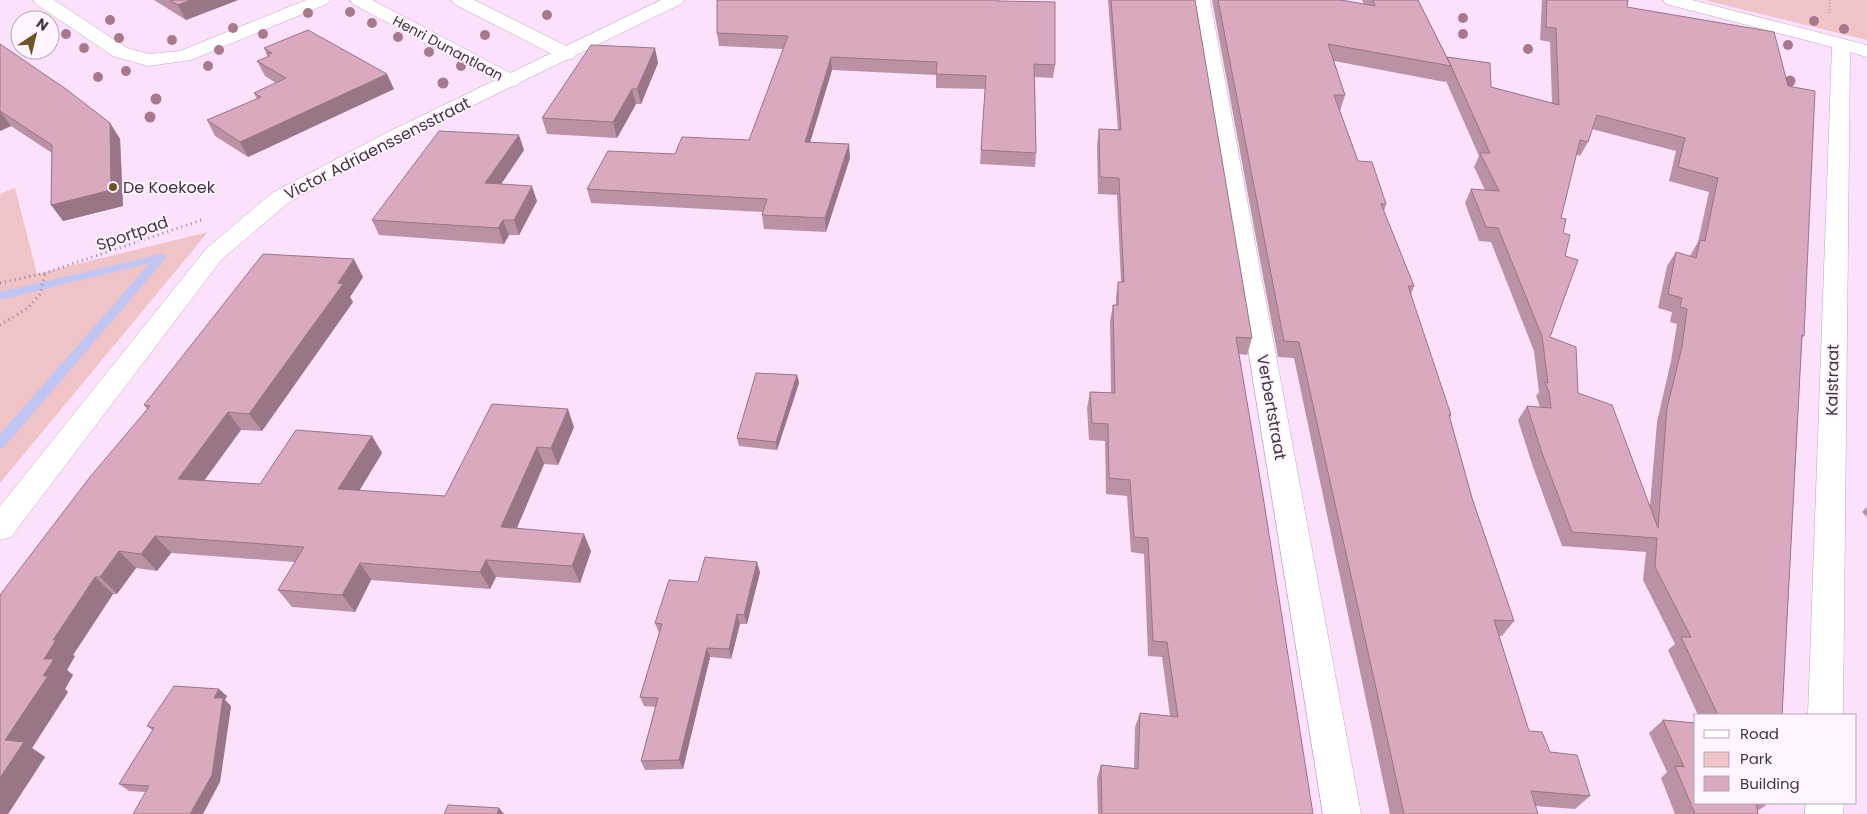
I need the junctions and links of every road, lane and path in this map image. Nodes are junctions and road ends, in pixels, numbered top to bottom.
1 (42, 0) edge
2 (320, 0) edge
3 (359, 0) edge
4 (460, 0) edge
5 (676, 0) edge
6 (1201, 0) edge
7 (1672, 0) edge
8 (1841, 44) junction
9 (1867, 51) edge
10 (567, 54) junction
11 (511, 81) junction
12 (208, 218) dead end
13 (45, 274) junction
14 (0, 283) edge
15 (0, 326) edge
16 (0, 528) edge
17 (1826, 714) edge
18 (1342, 814) edge

1 - 2 street
3 - 11 street, Henri Dunantlaan
4 - 10 street
5 - 10 street, Victor Adriaenssensstraat
6 - 18 street, Verbertstraat
7 - 8 street
8 - 9 street
8 - 17 street, Kalstraat
10 - 11 street, Victor Adriaenssensstraat
11 - 16 street, Victor Adriaenssensstraat
12 - 13 path, Sportpad
13 - 14 path, Sportpad
13 - 15 path

